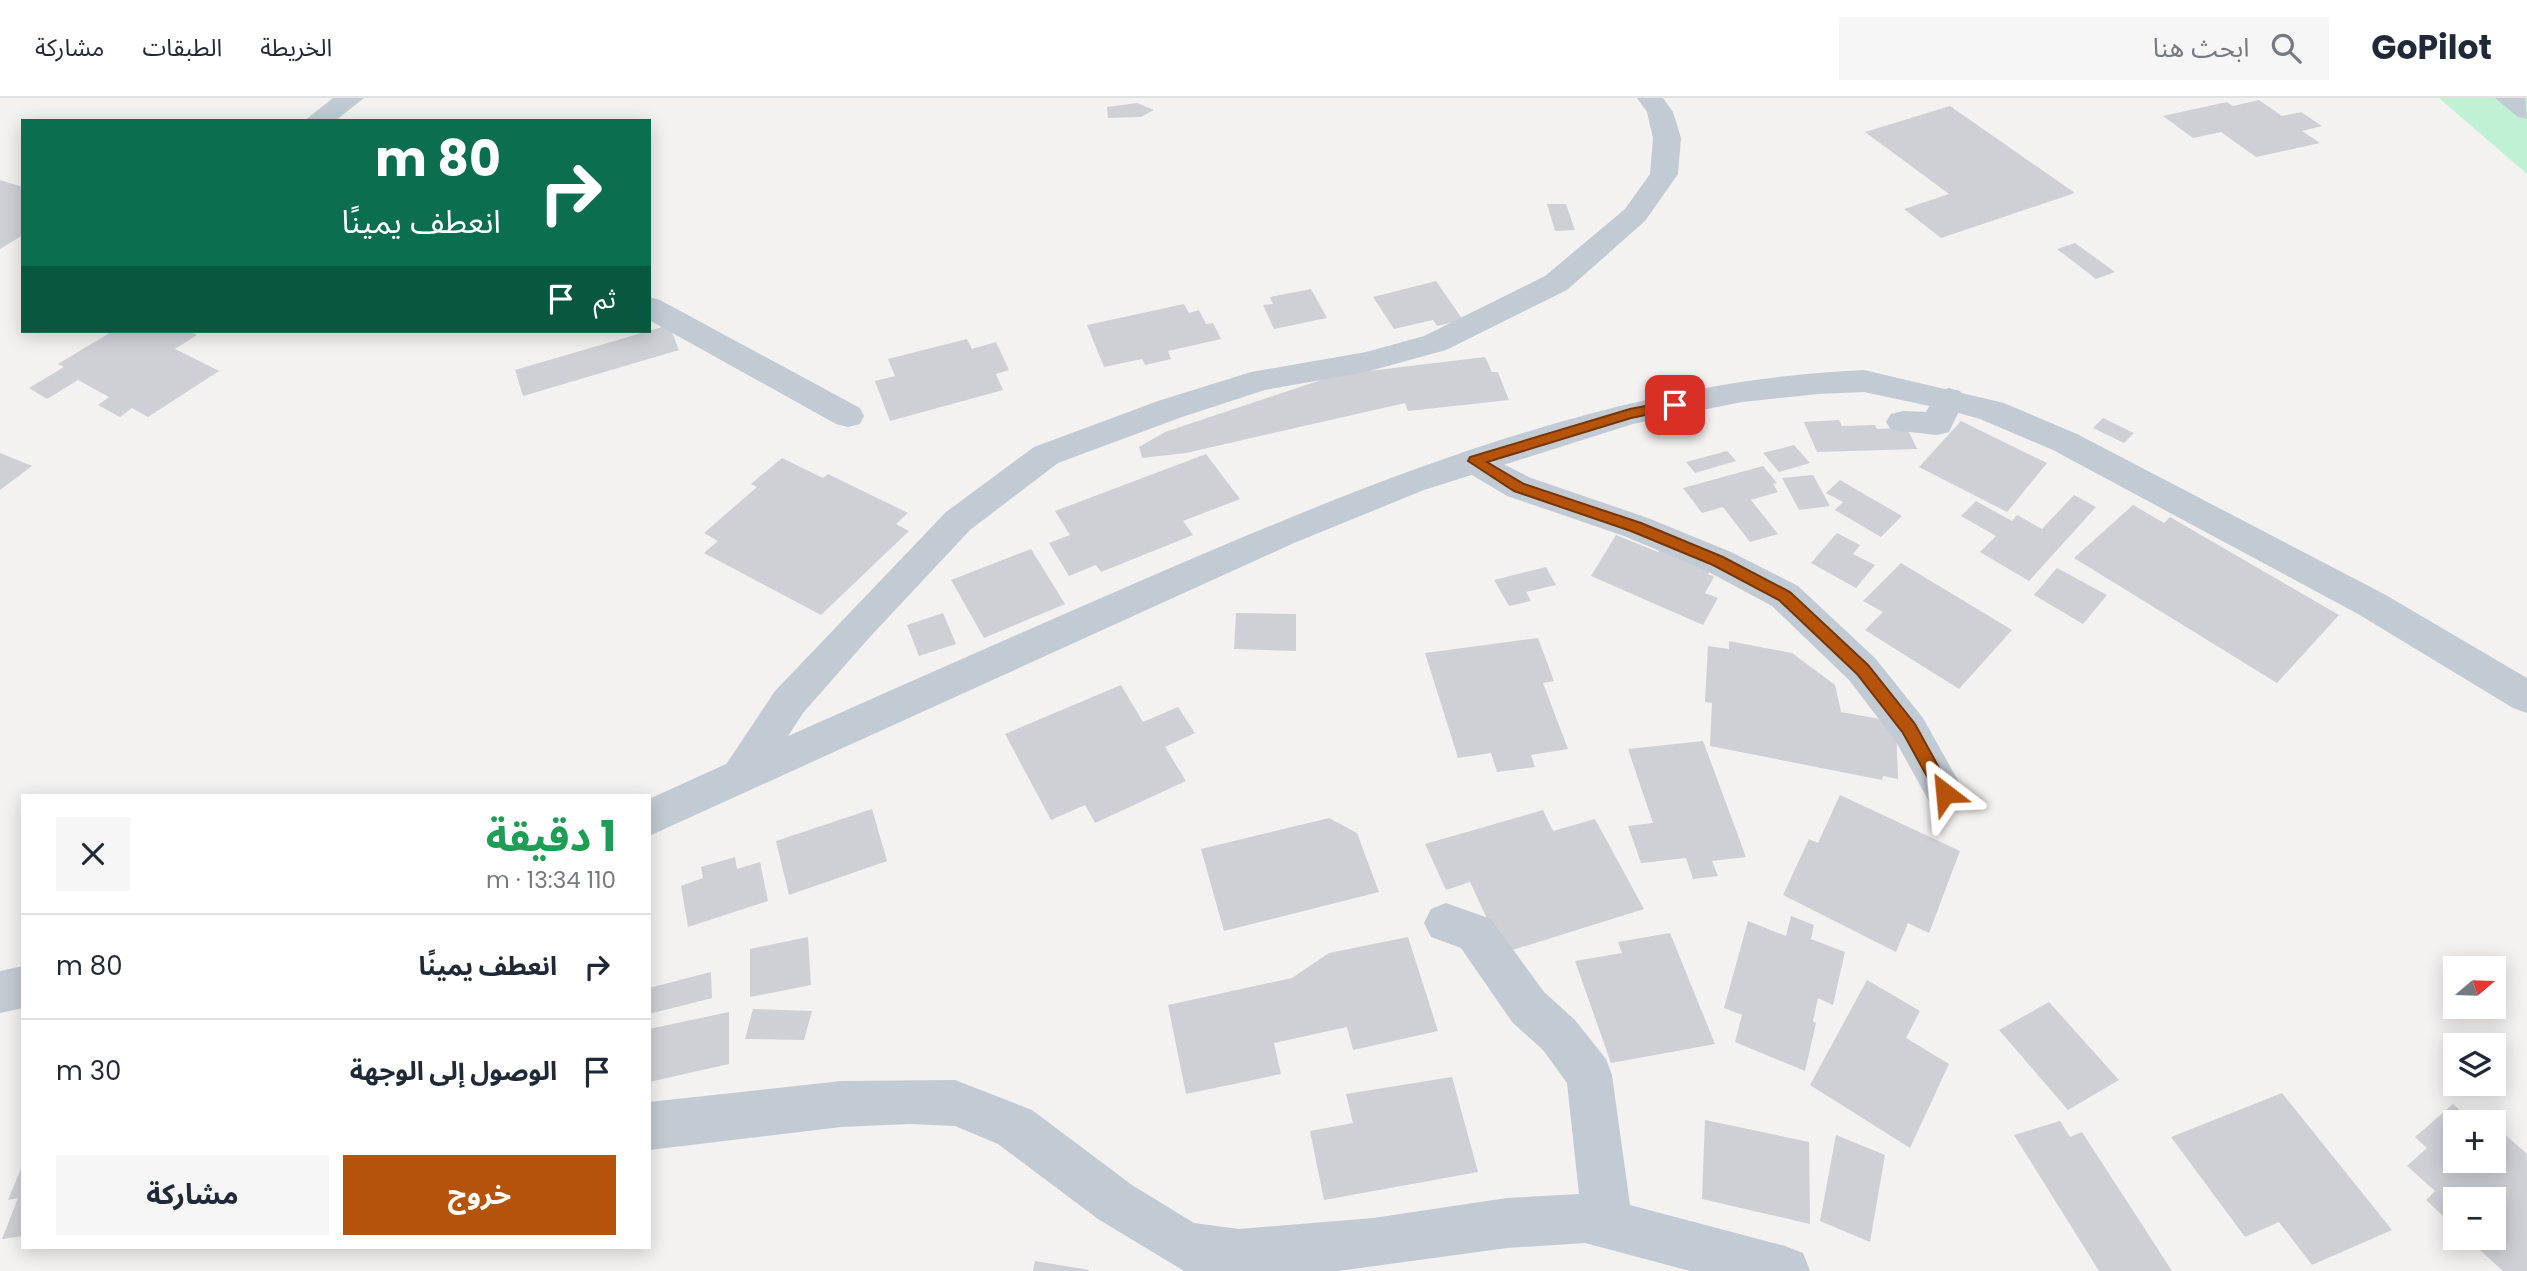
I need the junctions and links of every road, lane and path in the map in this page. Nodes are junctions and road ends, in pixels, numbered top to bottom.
1 (351, 98) edge
2 (1650, 98) edge
3 (2508, 98) edge
4 (2527, 111) edge
5 (320, 119) edge
6 (651, 308) edge
7 (1949, 399) junction
8 (848, 416) dead end
9 (1903, 422) dead end
10 (1475, 461) junction
11 (2527, 697) edge
12 (741, 775) junction
13 (1945, 793) dead end
14 (651, 817) edge
15 (1446, 923) dead end
16 (21, 987) edge
17 (0, 992) edge
18 (651, 1126) edge
19 (1608, 1225) junction
20 (1375, 1257) edge
21 (1785, 1271) edge

1 - 5 street
2 - 12 street
3 - 4 street
6 - 8 street
7 - 9 street
7 - 10 street
7 - 11 street
10 - 12 street
10 - 13 street
12 - 14 street
15 - 19 street
16 - 17 street
18 - 20 street
19 - 20 street
19 - 21 street

